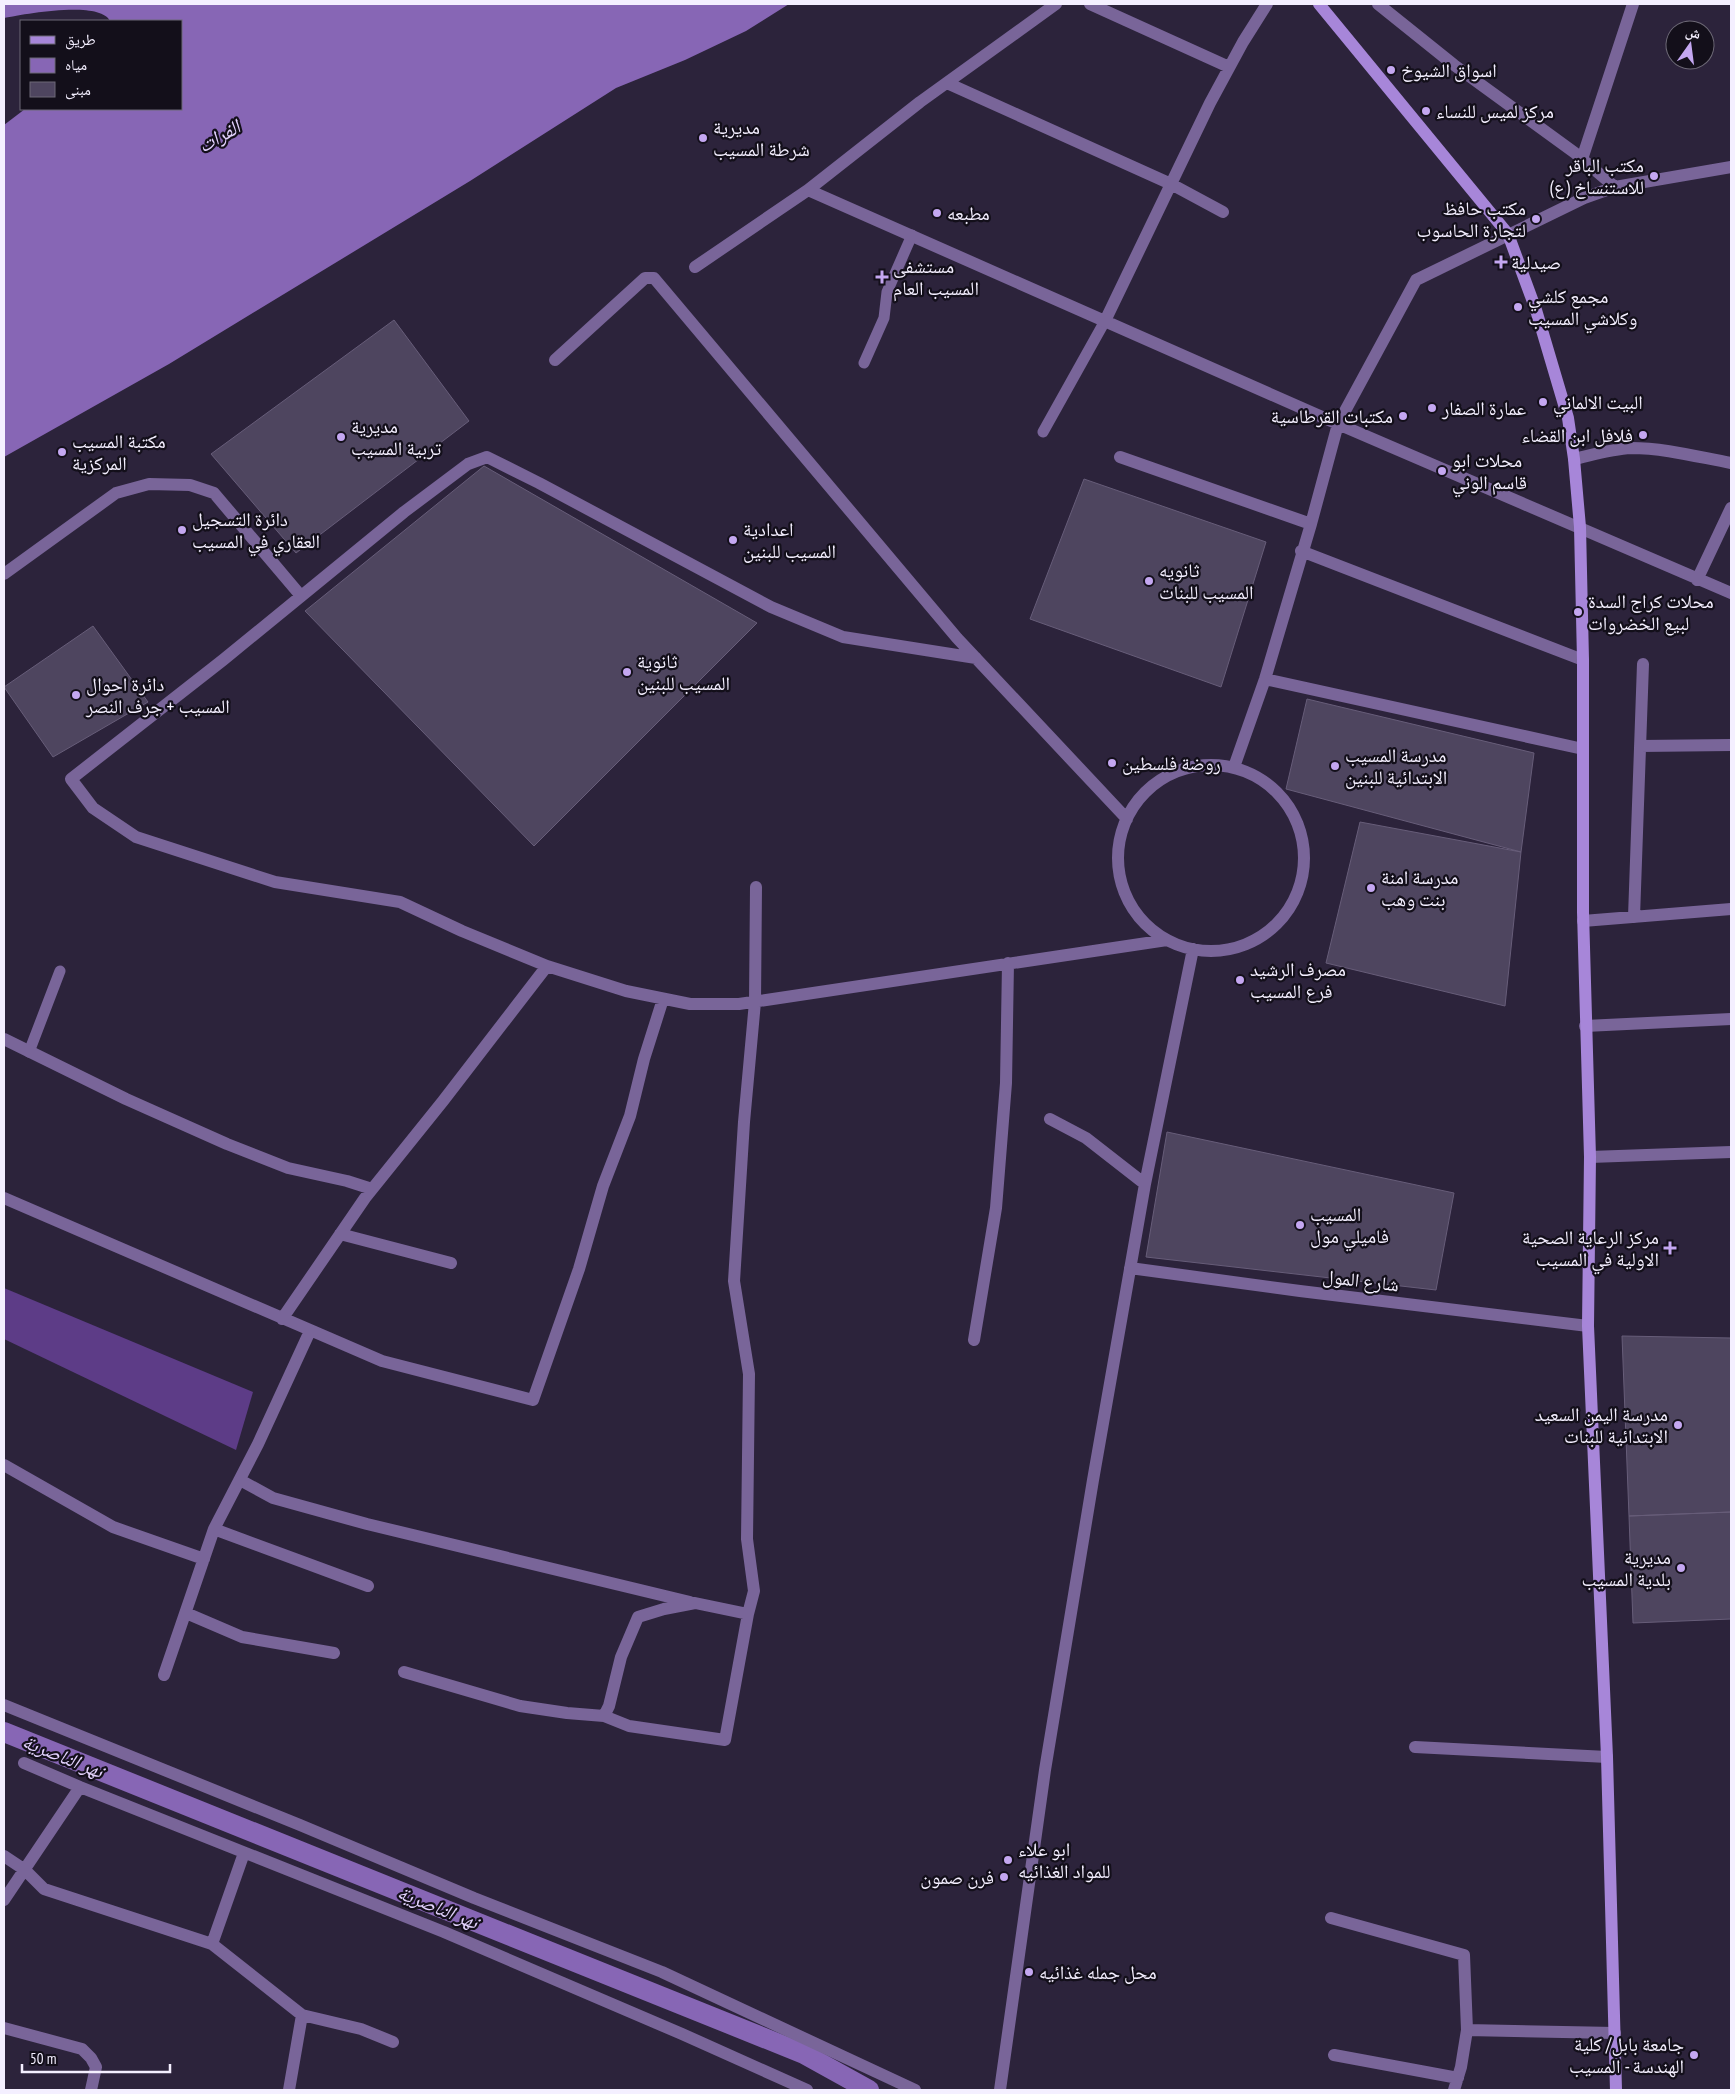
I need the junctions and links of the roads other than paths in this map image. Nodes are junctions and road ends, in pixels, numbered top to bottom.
1 (1056, 4) edge
2 (1090, 4) edge
3 (1267, 4) edge
4 (1319, 4) edge
5 (1378, 4) edge
6 (1633, 4) edge
7 (1230, 67) junction
8 (947, 83) junction
9 (1582, 159) junction
10 (1731, 167) edge
11 (1171, 184) junction
12 (1615, 187) junction
13 (808, 190) junction
14 (1224, 212) dead end
15 (1508, 234) junction
16 (912, 235) junction
17 (695, 268) dead end
18 (1104, 321) junction
19 (555, 360) dead end
20 (864, 363) dead end
21 (1338, 424) junction
22 (1043, 432) dead end
23 (1120, 457) dead end
24 (1574, 459) junction
25 (1731, 463) edge
26 (1731, 508) edge
27 (1311, 524) junction
28 (1580, 527) junction
29 (1302, 551) junction
30 (4, 574) edge
31 (1697, 580) junction
32 (1731, 593) edge
33 (301, 596) junction
34 (976, 658) junction
35 (1583, 660) junction
36 (1643, 664) dead end
37 (1265, 679) junction
38 (1731, 745) edge
39 (1640, 746) junction
40 (1583, 749) junction
41 (1234, 768) junction
42 (1127, 818) junction
43 (756, 887) dead end
44 (1731, 909) edge
45 (1634, 917) junction
46 (1583, 921) junction
47 (1167, 940) junction
48 (1193, 949) junction
49 (1008, 963) junction
50 (547, 966) junction
51 (60, 971) dead end
52 (663, 999) junction
53 (755, 1002) junction
54 (1731, 1019) edge
55 (1585, 1026) junction
56 (4, 1039) edge
57 (29, 1052) junction
58 (1050, 1119) dead end
59 (1731, 1152) edge
60 (1590, 1157) junction
61 (1145, 1184) junction
62 (372, 1189) junction
63 (4, 1198) edge
64 (340, 1234) junction
65 (451, 1263) dead end
66 (1130, 1268) junction
67 (282, 1319) junction
68 (1588, 1326) junction
69 (310, 1331) junction
70 (974, 1340) dead end
71 (4, 1465) edge
72 (240, 1480) junction
73 (214, 1529) junction
74 (204, 1560) junction
75 (368, 1586) dead end
76 (695, 1604) junction
77 (186, 1612) junction
78 (748, 1614) junction
79 (334, 1653) dead end
80 (404, 1672) dead end
81 (164, 1675) dead end
82 (4, 1705) edge
83 (604, 1716) junction
84 (1415, 1747) dead end
85 (1607, 1757) junction
86 (24, 1763) dead end
87 (80, 1787) junction
88 (244, 1853) junction
89 (4, 1856) edge
90 (25, 1870) junction
91 (4, 1900) edge
92 (1331, 1918) dead end
93 (212, 1944) junction
94 (302, 2016) junction
95 (4, 2028) edge
96 (1467, 2030) junction
97 (1615, 2033) junction
98 (393, 2042) dead end
99 (1334, 2055) dead end
100 (1456, 2084) edge
101 (91, 2090) edge
102 (289, 2090) edge
103 (807, 2090) edge
104 (916, 2090) edge
105 (1000, 2090) edge
106 (1616, 2090) edge

1 - 8 street
2 - 7 street
3 - 7 street
4 - 15 street
5 - 9 street
6 - 9 street
7 - 11 street
8 - 11 street
8 - 13 street
9 - 12 street
10 - 12 street
11 - 14 street
11 - 18 street
12 - 15 street
13 - 16 street
13 - 17 street
15 - 21 street
15 - 24 street
16 - 18 street
16 - 20 lane
18 - 21 street
18 - 22 lane
19 - 34 street
21 - 27 street
21 - 28 street
23 - 27 street
24 - 25 street
24 - 28 street
26 - 31 street
27 - 29 street
28 - 31 street
28 - 35 street
29 - 35 street
29 - 37 street
30 - 33 street
31 - 32 street
33 - 34 street
33 - 50 street
34 - 42 street
35 - 40 street
36 - 39 street
37 - 40 street
37 - 41 street
38 - 39 street
39 - 45 street
40 - 46 street
41 - 42 street
41 - 48 street
42 - 47 street
43 - 53 street
44 - 45 street
45 - 46 street
46 - 55 street
47 - 48 street
47 - 49 street
48 - 61 street
49 - 53 street
49 - 70 street
50 - 52 street
50 - 62 street
51 - 57 lane
52 - 53 street
52 - 69 street
53 - 78 street
54 - 55 street
55 - 60 street
56 - 57 street
57 - 62 street
58 - 61 street
59 - 60 street
60 - 68 street
61 - 66 street
62 - 64 street
63 - 67 street
64 - 65 street
64 - 67 street
66 - 68 street, شارع المول
66 - 105 street
67 - 69 street
68 - 85 street
69 - 72 street
71 - 74 street
72 - 73 street
72 - 76 street
73 - 74 street
73 - 75 street
74 - 77 street
76 - 78 street
76 - 83 street
77 - 79 street
77 - 81 street
78 - 83 street
80 - 83 street
82 - 104 street
84 - 85 street
85 - 97 street
86 - 87 street
87 - 88 street
87 - 90 street
88 - 93 street
88 - 103 street
89 - 90 street
90 - 91 street
90 - 93 street
92 - 96 street
93 - 94 street
94 - 98 street
94 - 102 street
95 - 101 street
96 - 97 street
96 - 100 street
97 - 106 street
99 - 100 street

